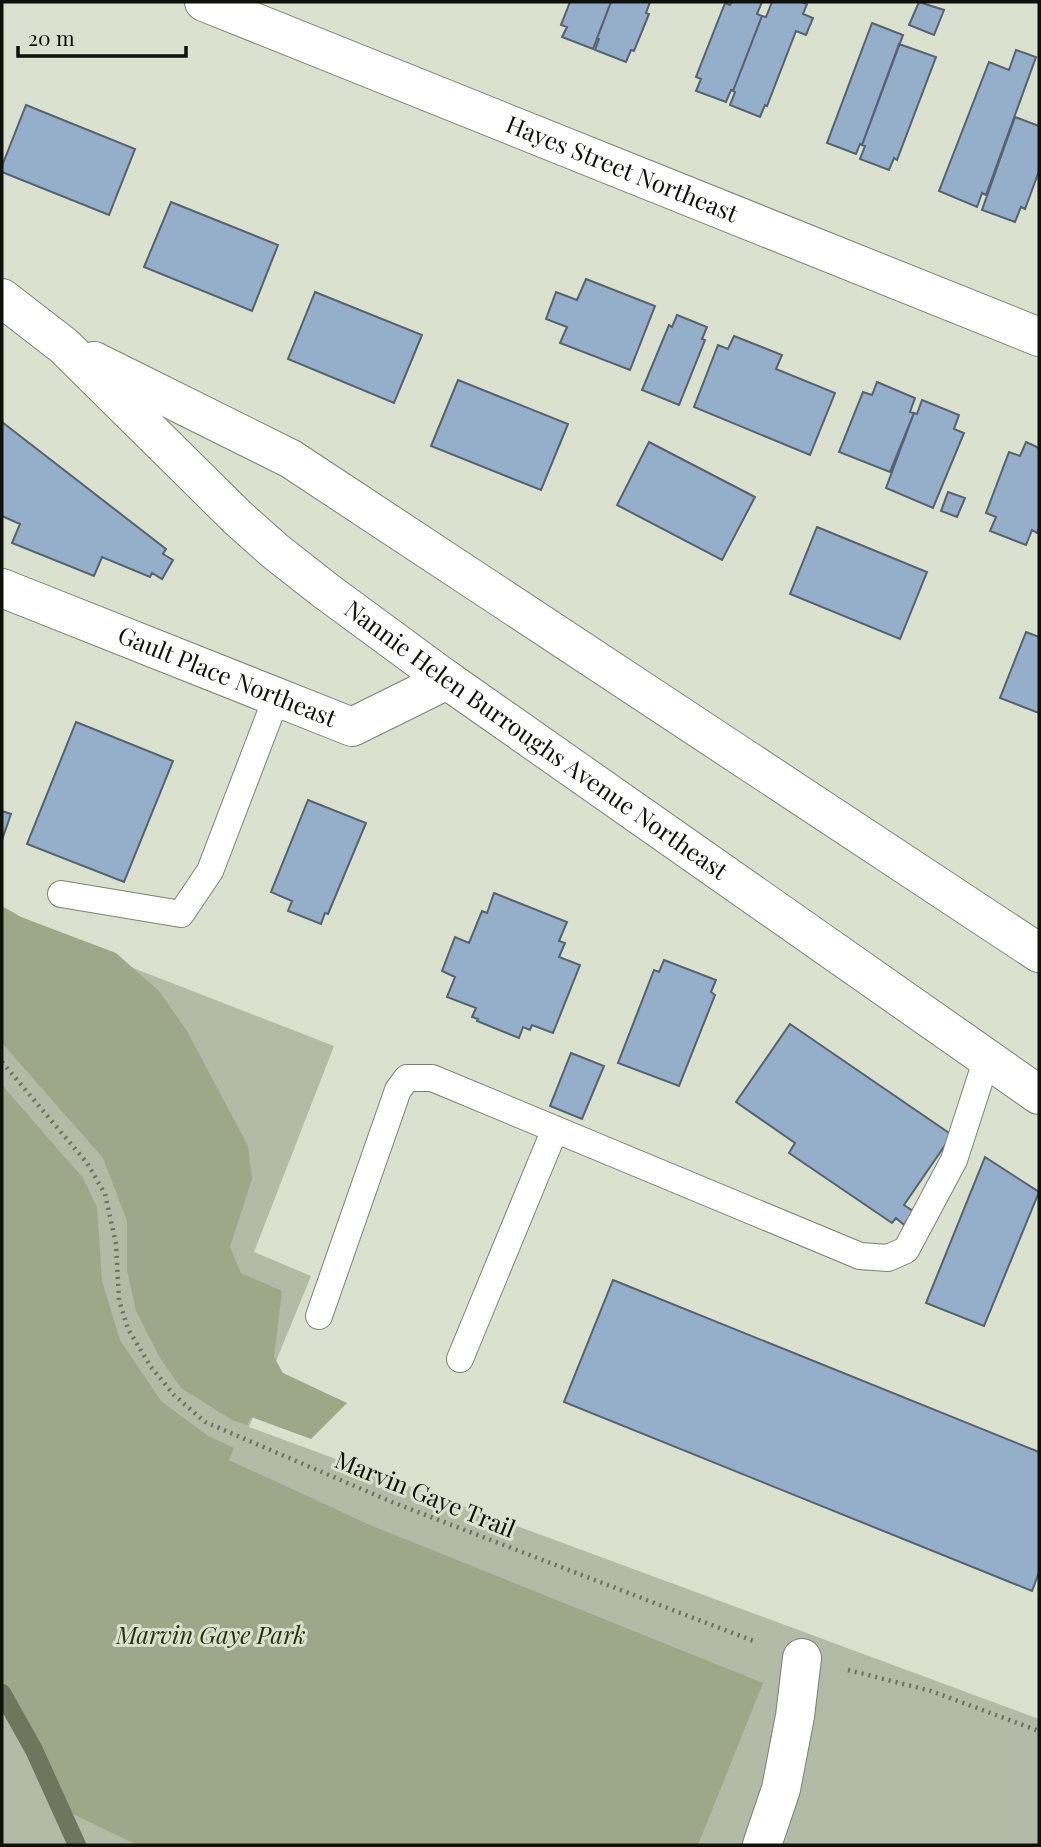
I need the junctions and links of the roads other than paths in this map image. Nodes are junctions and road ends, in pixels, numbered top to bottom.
1 (204, 2) edge
2 (2, 299) edge
3 (1039, 337) edge
4 (64, 346) junction
5 (2, 588) edge
6 (447, 680) junction
7 (277, 696) junction
8 (61, 894) dead end
9 (1039, 953) edge
10 (987, 1058) junction
11 (1039, 1095) edge
12 (555, 1129) junction
13 (319, 1316) dead end
14 (460, 1359) dead end
15 (802, 1658) road end
16 (762, 1845) edge

1 - 3 main road, Hayes Street Northeast
2 - 4 main road, Nannie Helen Burroughs Avenue Northeast
4 - 6 main road, Nannie Helen Burroughs Avenue Northeast
4 - 9 main road, Nannie Helen Burroughs Avenue Northeast
5 - 7 main road, Gault Place Northeast
6 - 7 main road, Gault Place Northeast
6 - 10 main road, Nannie Helen Burroughs Avenue Northeast
7 - 8 lane
10 - 11 main road, Nannie Helen Burroughs Avenue Northeast
10 - 12 lane
12 - 13 lane
12 - 14 lane
15 - 16 main road

